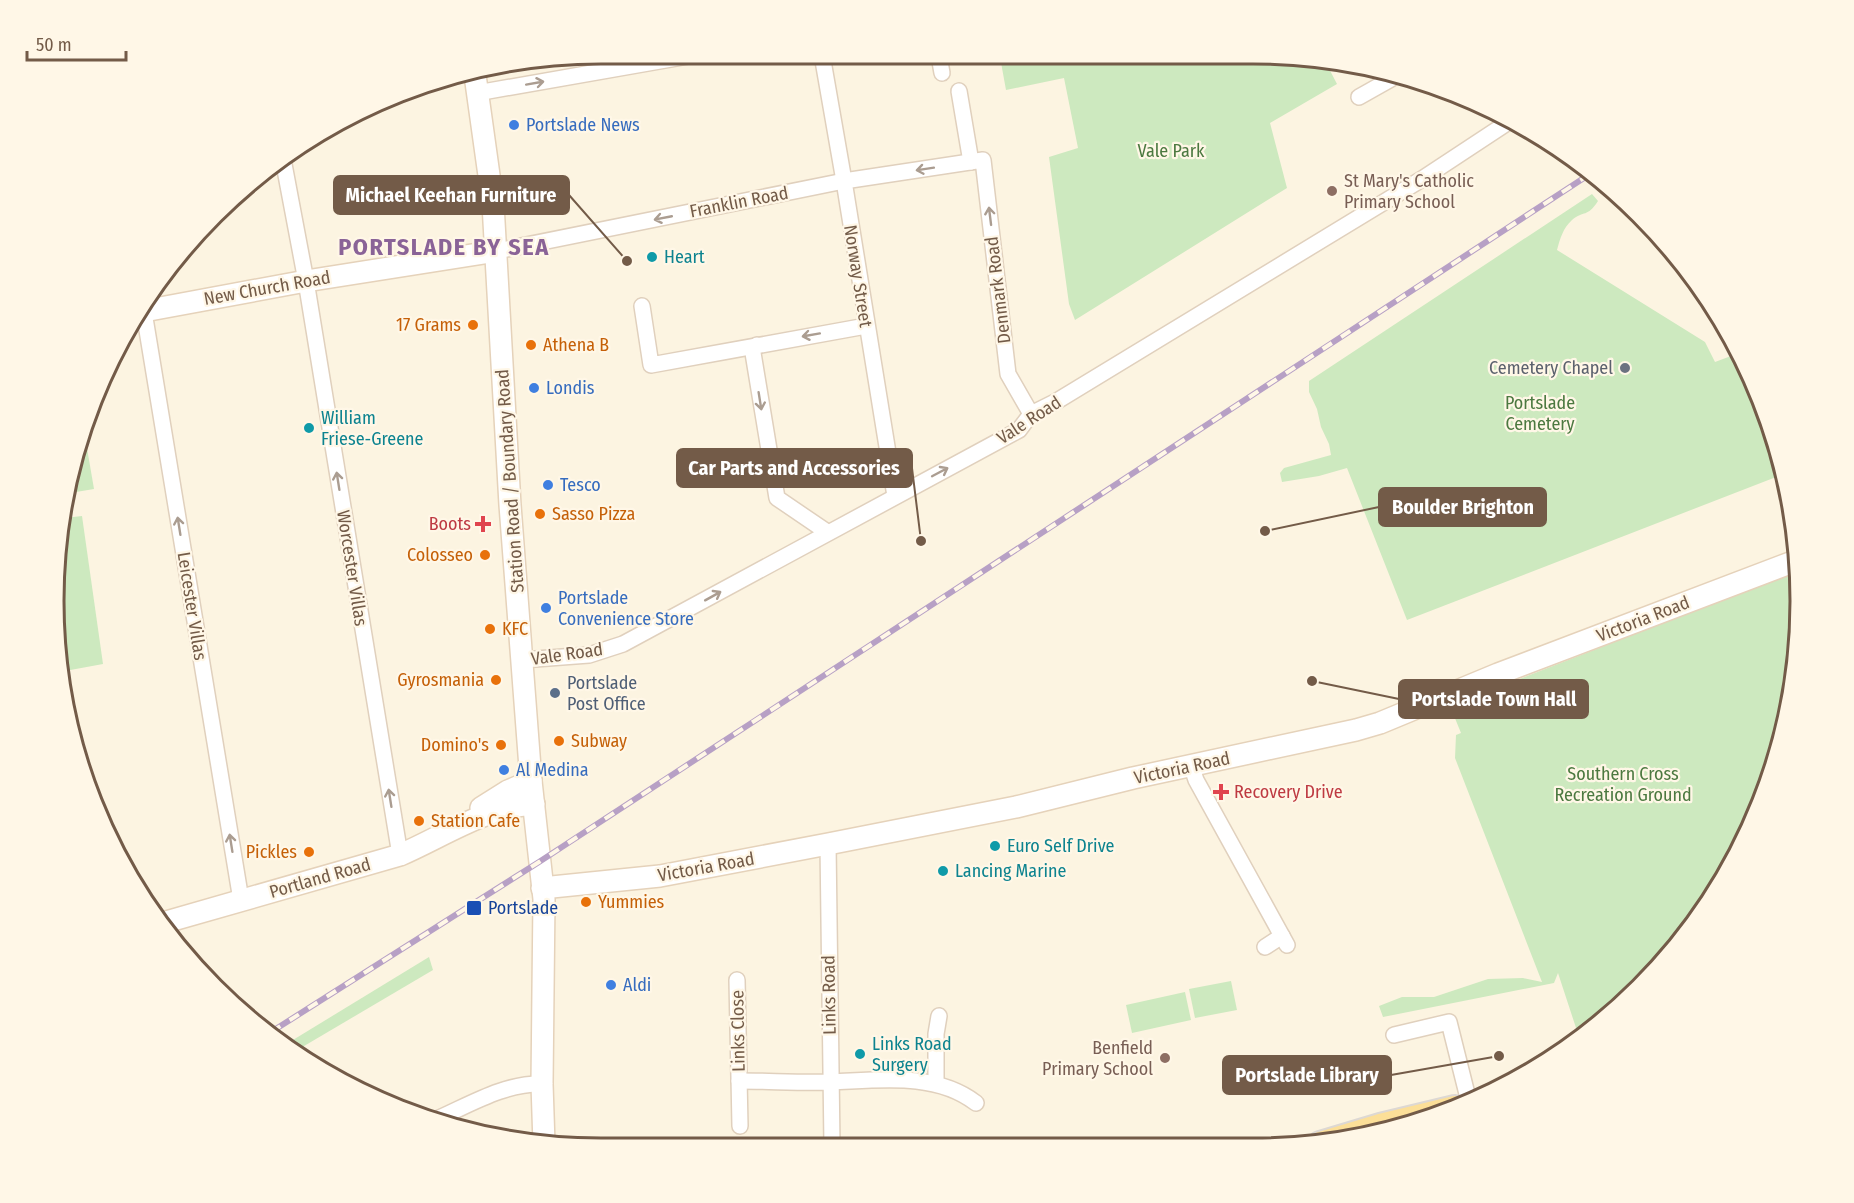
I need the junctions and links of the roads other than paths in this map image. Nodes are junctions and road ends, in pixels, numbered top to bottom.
1 (626, 64) edge
2 (823, 64) edge
3 (940, 64) edge
4 (942, 73) dead end
5 (1386, 82) edge
6 (476, 84) edge
7 (959, 91) dead end
8 (1359, 97) dead end
9 (1502, 126) edge
10 (977, 161) junction
11 (286, 167) edge
12 (844, 181) junction
13 (497, 251) junction
14 (306, 281) junction
15 (642, 306) dead end
16 (151, 310) edge
17 (145, 318) edge
18 (866, 326) junction
19 (757, 345) junction
20 (1031, 414) junction
21 (895, 496) junction
22 (827, 532) junction
23 (1788, 565) edge
24 (522, 660) junction
25 (1191, 765) junction
26 (531, 781) junction
27 (534, 804) junction
28 (468, 821) junction
29 (828, 844) junction
30 (400, 855) junction
31 (542, 888) junction
32 (241, 900) junction
33 (170, 921) edge
34 (1265, 947) dead end
35 (737, 981) dead end
36 (939, 1016) dead end
37 (1394, 1035) dead end
38 (739, 1081) junction
39 (831, 1082) junction
40 (936, 1083) junction
41 (542, 1084) junction
42 (1467, 1094) edge
43 (976, 1103) dead end
44 (446, 1115) edge
45 (740, 1126) dead end
46 (544, 1135) edge
47 (832, 1138) edge

6 -> 1 street
2 - 12 street, Norway Street
3 - 4 street
5 - 8 street
6 - 13 main road, Station Road / Boundary Road
7 - 10 street, Denmark Road
9 - 20 street, Vale Road
10 -> 12 street, Franklin Road
20 -> 10 street, Denmark Road
11 - 14 street, Worcester Villas
12 -> 13 street, Franklin Road
12 - 18 street, Norway Street
13 - 14 main road, New Church Road
13 - 24 main road, Station Road / Boundary Road
14 - 16 main road, New Church Road
30 -> 14 street, Worcester Villas
15 - 19 street
32 -> 17 street, Leicester Villas
18 -> 19 street
18 - 21 street, Norway Street
19 -> 22 street
21 -> 20 street, Vale Road
21 - 22 street, Vale Road
24 -> 22 street, Vale Road
23 - 25 main road, Victoria Road
24 - 26 main road, Station Road / Boundary Road
25 - 29 main road, Victoria Road
25 - 34 street
26 - 27 main road, Station Road / Boundary Road
26 - 28 main road, Portland Road
27 - 28 main road, Portland Road
27 - 31 main road, Station Road / Boundary Road
28 - 30 main road, Portland Road
29 - 31 main road, Victoria Road
29 - 39 street, Links Road
30 - 32 main road, Portland Road
31 - 41 main road, Station Road / Boundary Road
32 - 33 main road, Portland Road
35 - 38 street, Links Close
36 - 40 street
37 - 42 street
38 - 39 street, Links Close
38 - 45 street, Links Close
39 - 40 street, Links Close
39 - 47 street, Links Road
40 - 43 street, Links Close
41 - 44 street
41 - 46 main road, Station Road / Boundary Road

